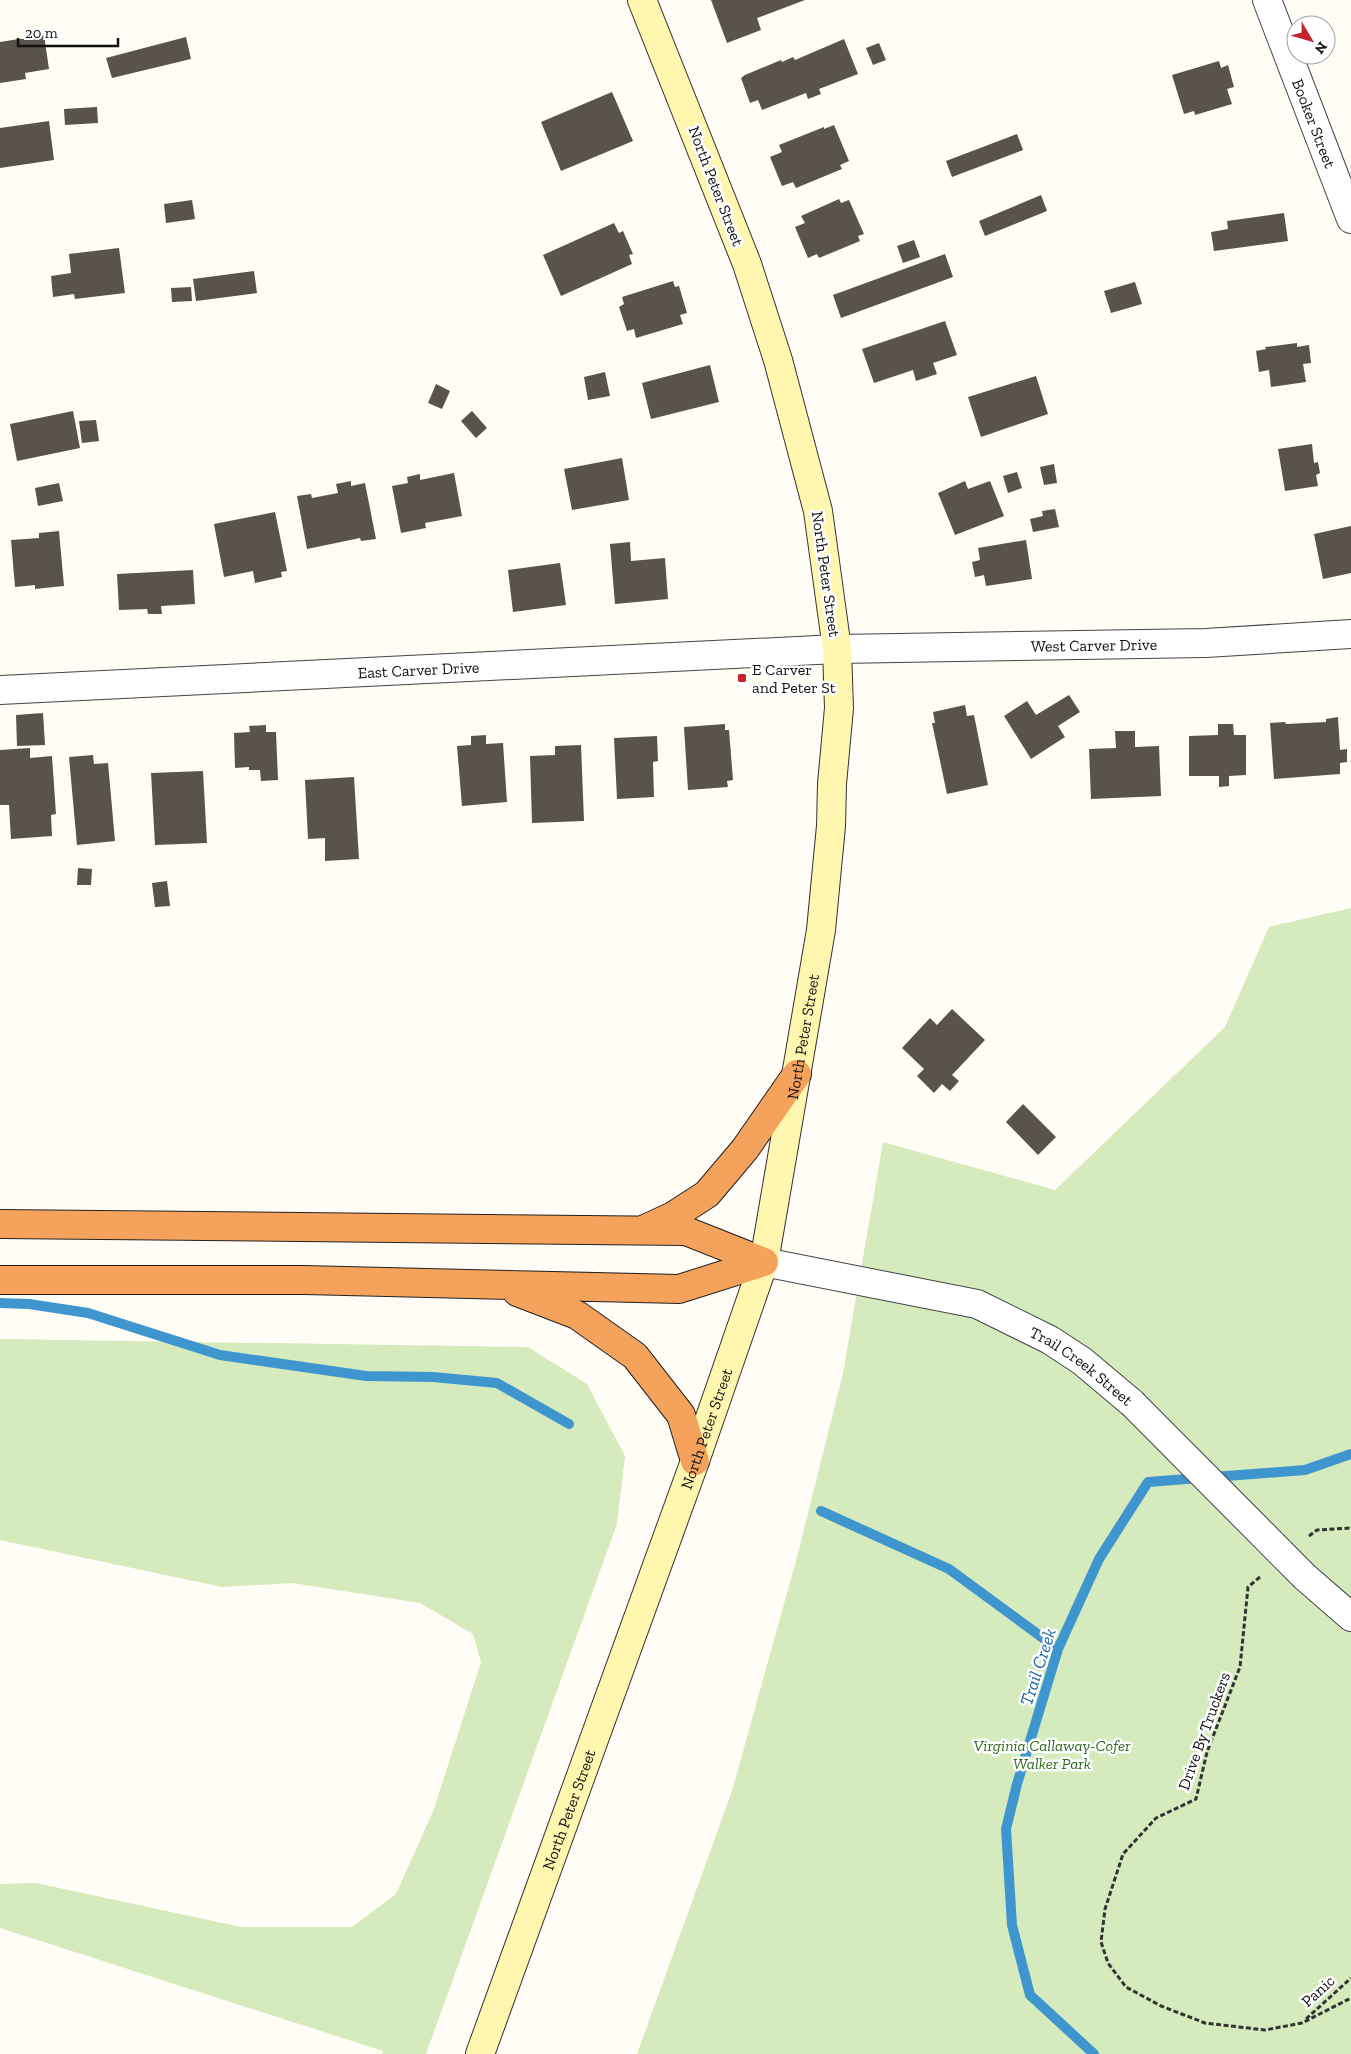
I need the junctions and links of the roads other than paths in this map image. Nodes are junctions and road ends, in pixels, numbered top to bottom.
1 (642, 0) edge
2 (1267, 0) edge
3 (1351, 219) edge
4 (1351, 634) edge
5 (837, 649) junction
6 (0, 690) edge
7 (797, 1074) junction
8 (0, 1224) edge
9 (644, 1229) junction
10 (764, 1262) junction
11 (0, 1280) edge
12 (499, 1285) junction
13 (695, 1461) junction
14 (1351, 1617) edge
15 (480, 2054) edge

1 - 5 street, North Peter Street
2 - 3 street, Booker Street
4 - 5 street, West Carver Drive
5 - 6 street, East Carver Drive
5 - 7 street, North Peter Street
7 - 9 highway
7 - 10 street, North Peter Street
8 - 9 highway
9 - 10 highway
10 - 12 highway
10 - 13 street, North Peter Street
10 - 14 street, Trail Creek Street, bridge
11 - 12 highway
12 - 13 highway
13 - 15 street, North Peter Street

